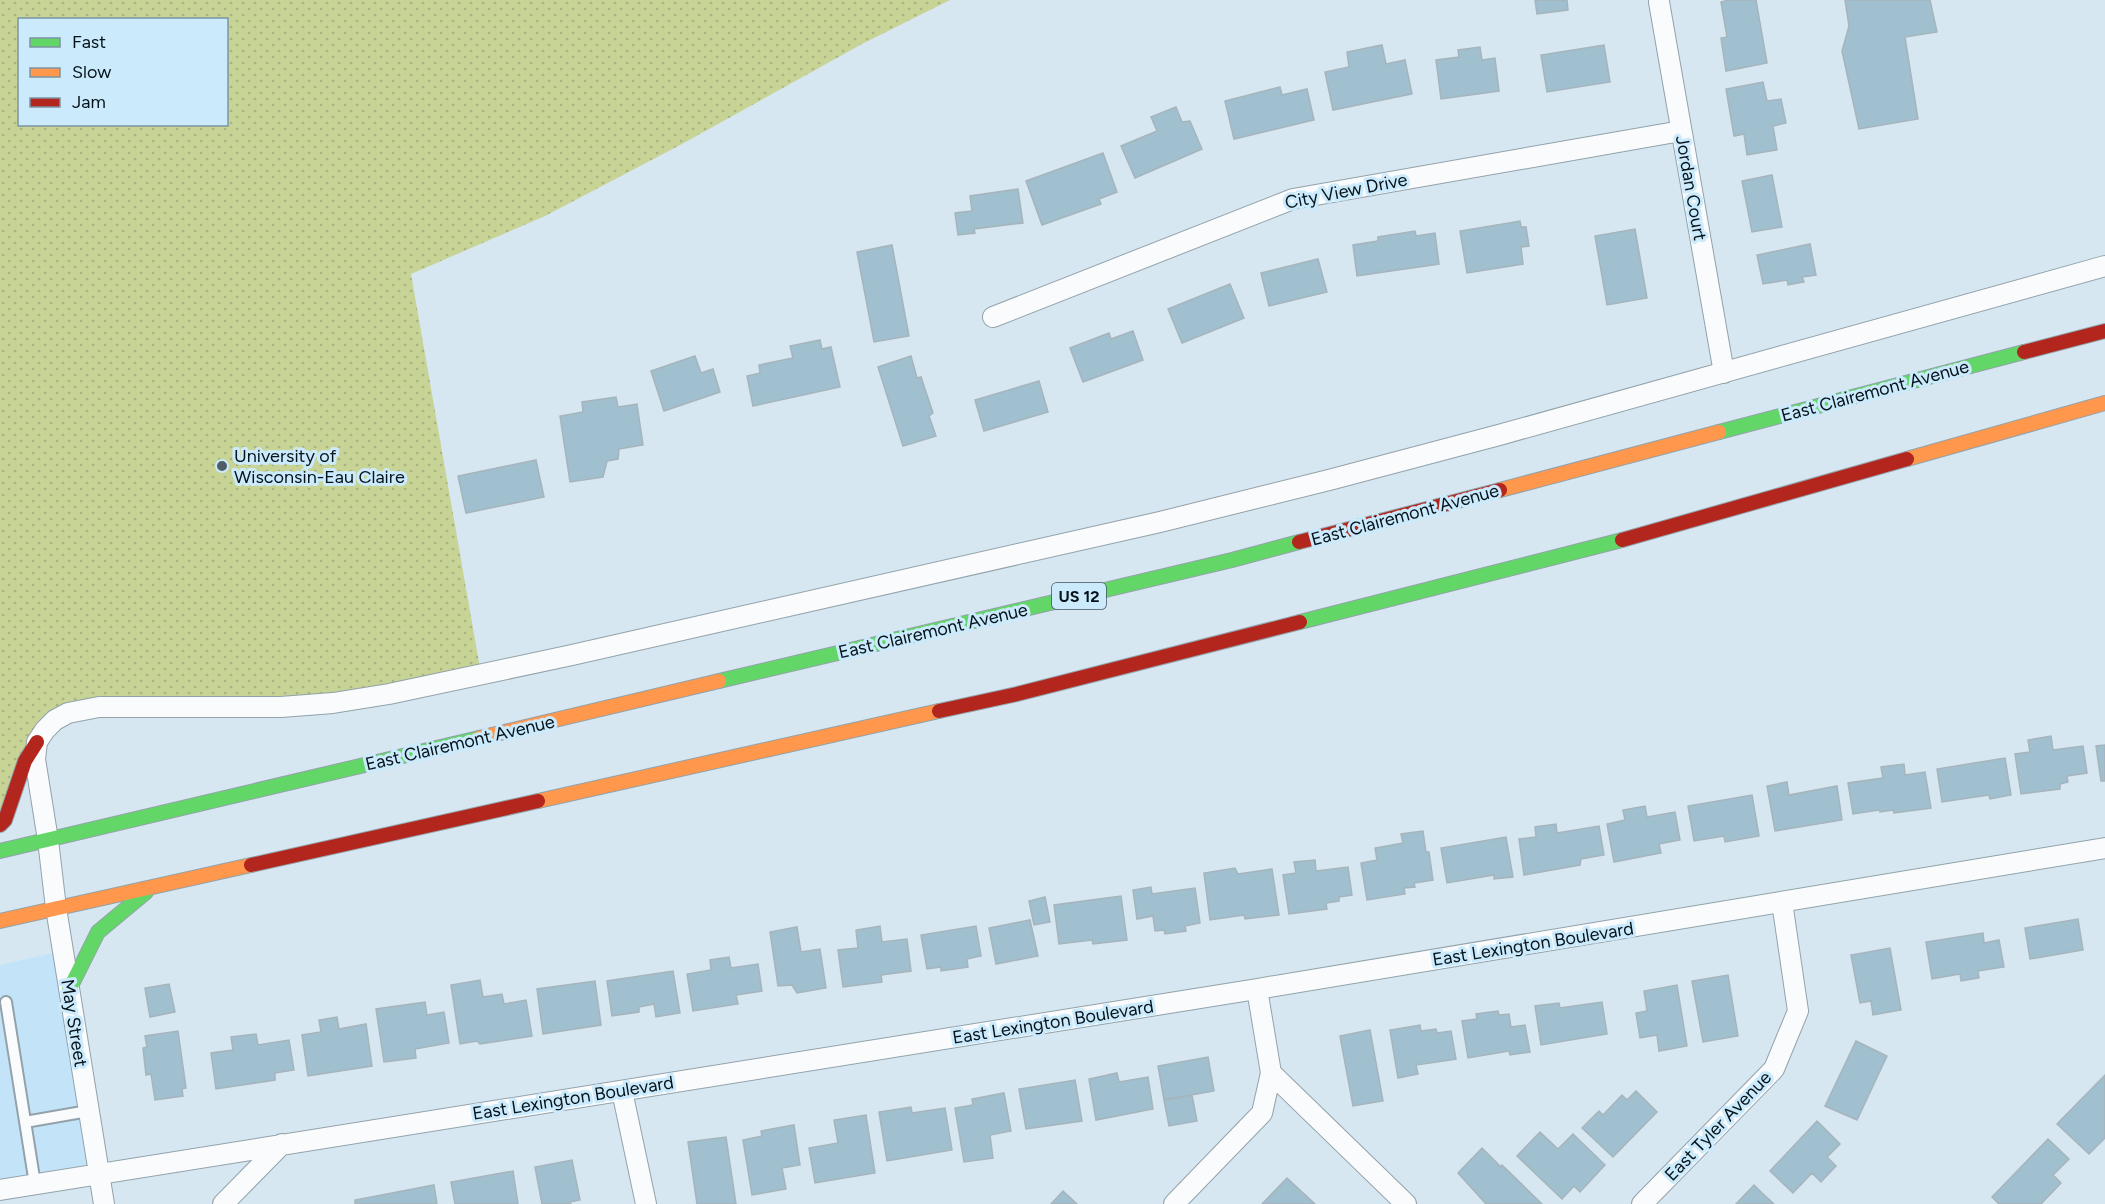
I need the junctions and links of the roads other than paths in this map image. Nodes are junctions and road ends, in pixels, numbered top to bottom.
1 (1659, 2) dead end
2 (1681, 131) junction
3 (2105, 266) edge
4 (993, 317) dead end
5 (2105, 331) edge
6 (1724, 373) junction
7 (2105, 403) edge
8 (37, 742) junction
9 (0, 825) edge
10 (48, 840) junction
11 (2105, 848) edge
12 (0, 851) edge
13 (154, 886) junction
14 (1782, 902) junction
15 (56, 908) junction
16 (0, 921) edge
17 (1257, 989) junction
18 (69, 990) junction
19 (6, 1002) dead end
20 (1271, 1073) junction
21 (622, 1091) junction
22 (88, 1111) junction
23 (25, 1122) junction
24 (282, 1144) junction
25 (98, 1175) junction
26 (35, 1184) junction
27 (0, 1190) edge
28 (104, 1204) edge
29 (224, 1204) edge
30 (646, 1204) edge
31 (1174, 1204) edge
32 (1406, 1204) edge
33 (1642, 1204) edge

1 - 2 street, Jordan Court
2 - 4 street, City View Drive
2 - 6 street, Jordan Court
3 - 6 street
5 - 10 main road, East Clairemont Avenue / US 12
6 - 8 street
7 - 13 main road
8 - 9 main road
8 - 10 street, May Street
10 - 12 main road, East Clairemont Avenue / US 12
10 - 15 street, May Street
11 - 14 street, East Lexington Boulevard
13 - 15 main road
13 - 18 main road
14 - 17 street, East Lexington Boulevard
14 - 33 street, East Tyler Avenue
15 - 16 main road
15 - 18 street, May Street
17 - 20 street
17 - 21 street, East Lexington Boulevard
18 - 22 street, May Street
19 - 23 lane
20 - 31 street
20 - 32 street
21 - 24 street, East Lexington Boulevard
21 - 30 street
22 - 23 lane
22 - 25 street, May Street
23 - 26 lane
24 - 25 street, East Lexington Boulevard
24 - 29 street
25 - 26 street, East Lexington Boulevard
25 - 28 street, May Street
26 - 27 street, East Lexington Boulevard

